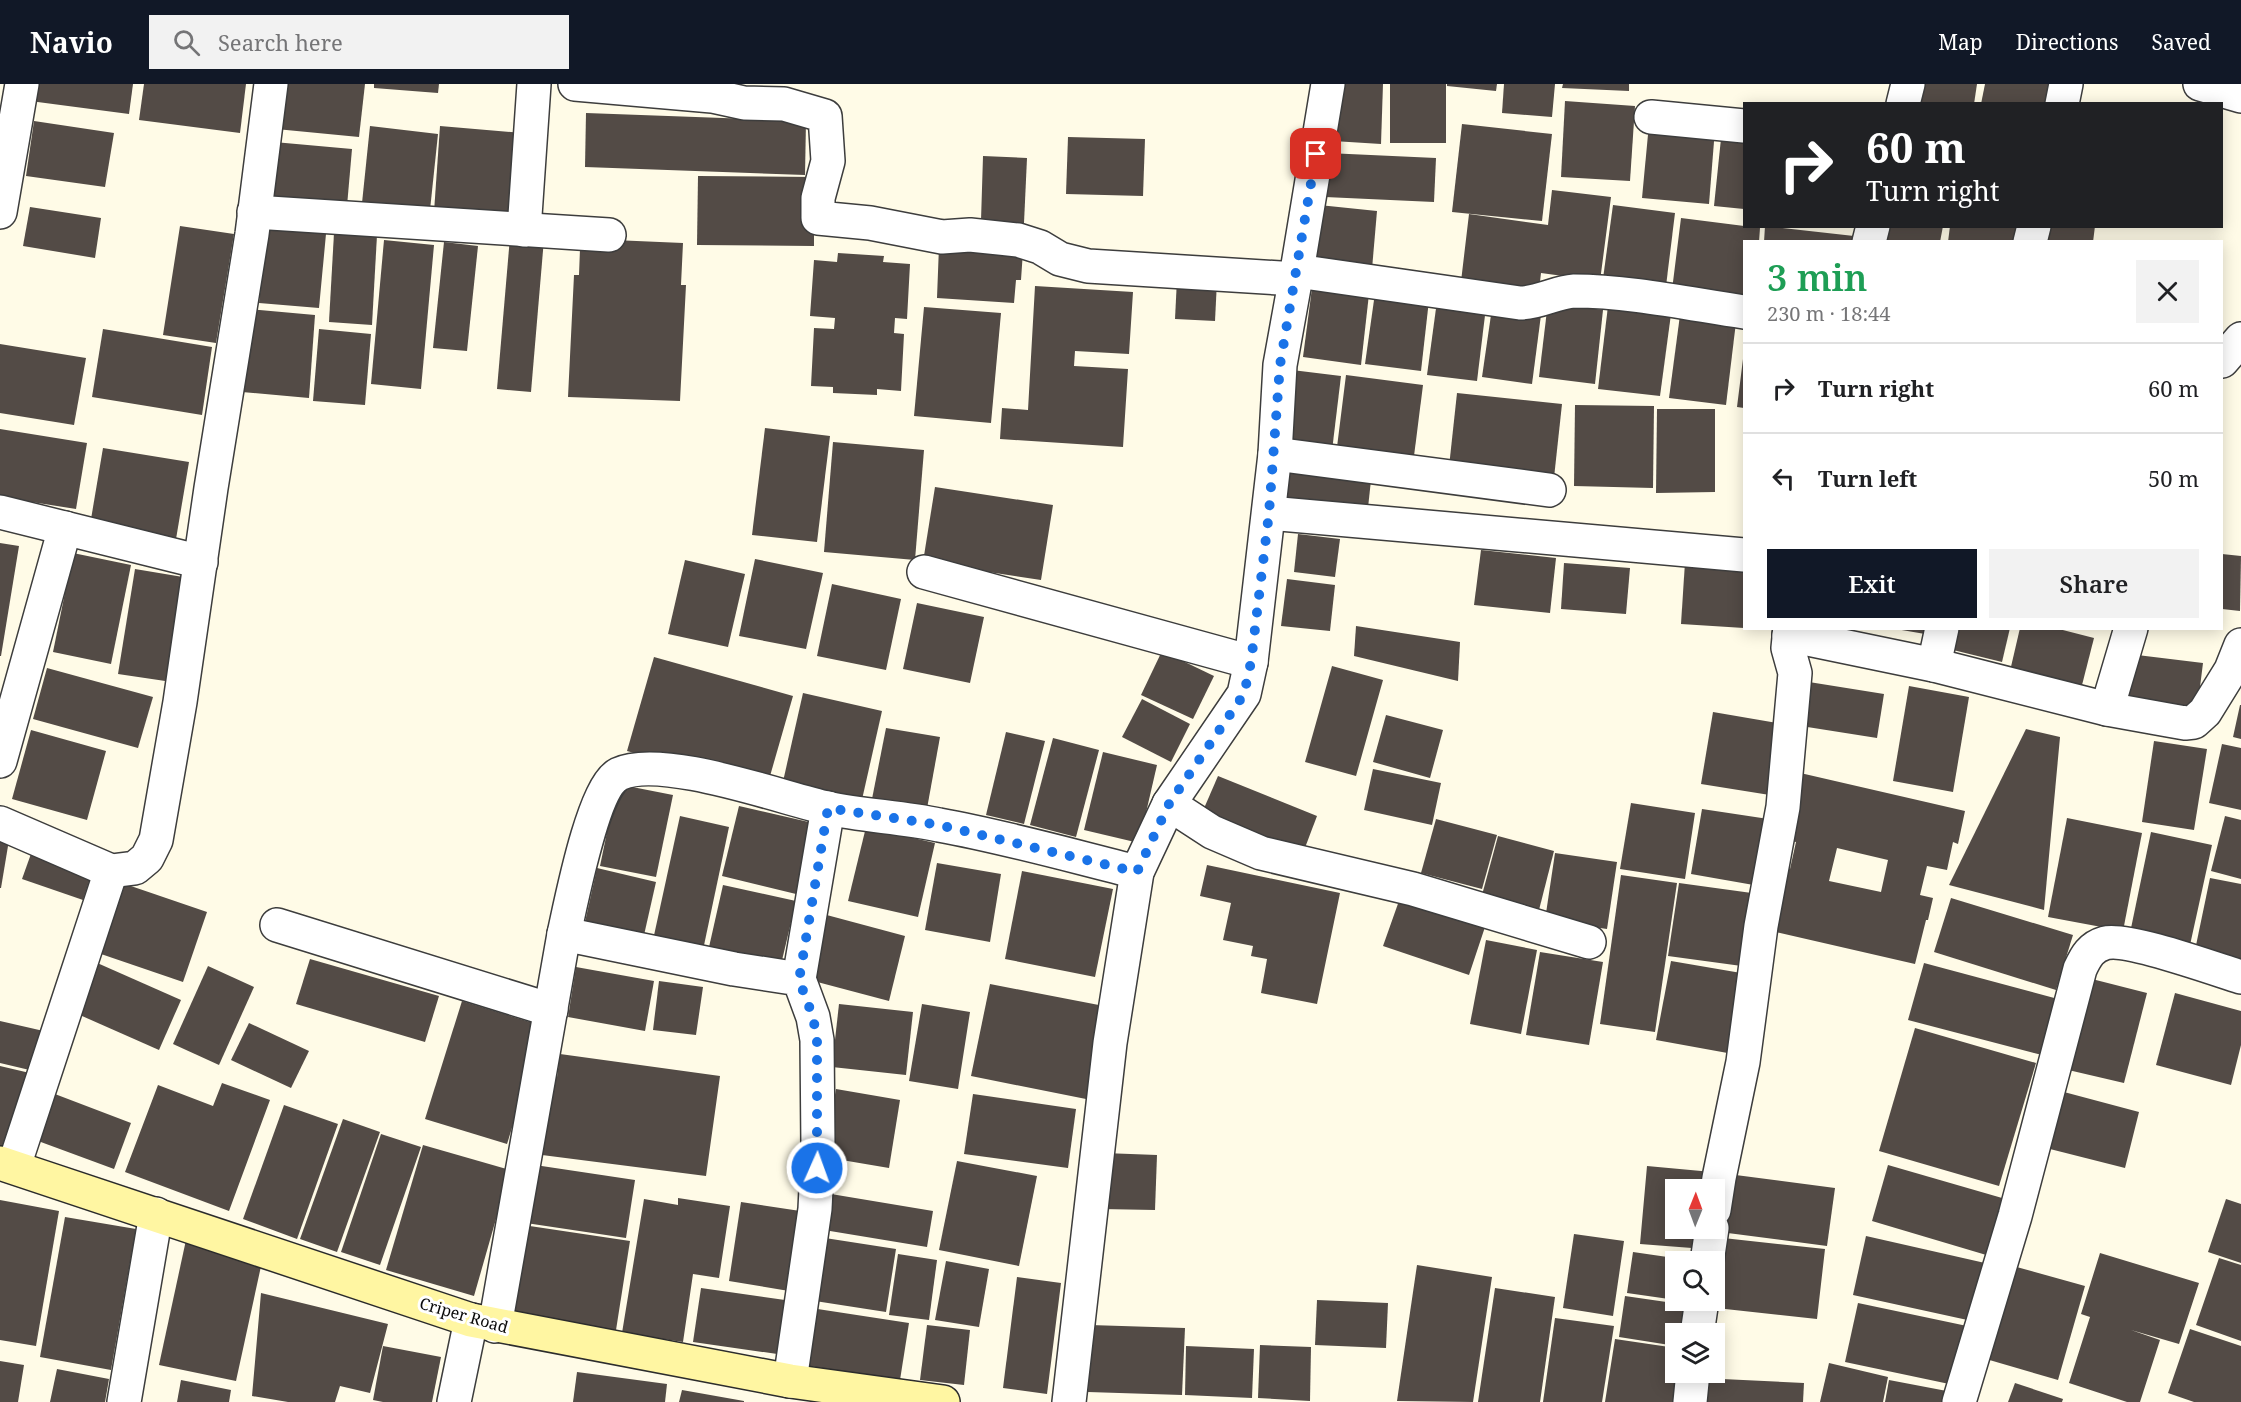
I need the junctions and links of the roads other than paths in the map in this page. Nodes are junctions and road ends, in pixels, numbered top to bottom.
1 (22, 84) edge
2 (271, 84) edge
3 (534, 84) edge
4 (575, 84) edge
5 (1328, 84) edge
6 (1908, 84) edge
7 (2066, 84) edge
8 (2200, 84) edge
9 (2241, 96) edge
10 (1904, 102) edge
11 (2062, 102) edge
12 (1651, 117) dead end
13 (1743, 126) edge
14 (0, 212) edge
15 (254, 212) junction
16 (524, 230) junction
17 (609, 235) dead end
18 (1297, 275) junction
19 (1743, 312) edge
20 (2241, 339) edge
21 (2223, 360) edge
22 (1275, 454) junction
23 (1549, 490) dead end
24 (0, 512) edge
25 (1269, 513) junction
26 (65, 528) junction
27 (1743, 555) edge
28 (201, 562) junction
29 (924, 572) dead end
30 (1942, 630) edge
31 (2130, 630) edge
32 (1790, 632) edge
33 (2241, 645) edge
34 (1251, 662) junction
35 (1934, 665) junction
36 (2107, 708) junction
37 (0, 761) edge
38 (1169, 804) junction
39 (828, 808) junction
40 (0, 823) edge
41 (111, 871) junction
42 (1137, 872) junction
43 (277, 925) dead end
44 (564, 934) junction
45 (1589, 942) dead end
46 (2241, 978) edge
47 (799, 980) junction
48 (551, 1010) junction
49 (7, 1164) edge
50 (1719, 1179) edge
51 (156, 1214) junction
52 (483, 1323) junction
53 (790, 1381) junction
54 (1693, 1383) edge
55 (124, 1402) edge
56 (454, 1402) edge
57 (944, 1402) edge
58 (1069, 1402) edge
59 (1690, 1402) edge
60 (1959, 1402) edge

1 - 14 street
2 - 15 street
3 - 16 street
4 - 18 street
5 - 18 street
6 - 10 street
7 - 11 street
8 - 9 street
12 - 13 street
15 - 16 street
15 - 28 street
16 - 17 street
18 - 19 street
18 - 22 street
20 - 21 street
22 - 23 street
22 - 25 street
24 - 26 street
25 - 27 street
25 - 34 street
26 - 28 street
26 - 37 street
28 - 41 street
29 - 34 street
30 - 35 street
31 - 36 street
32 - 35 street
32 - 50 street
33 - 36 street
34 - 38 street
35 - 36 street
38 - 42 street
38 - 45 street
39 - 42 street
39 - 44 street
39 - 47 street
40 - 41 street
41 - 49 street
42 - 58 street
43 - 48 street
44 - 47 street
44 - 48 street
46 - 60 street
47 - 53 street
48 - 52 street
49 - 51 main road, Criper Road
51 - 52 main road, Criper Road
51 - 55 street
52 - 53 main road, Criper Road
52 - 56 street
53 - 57 main road, Criper Road
54 - 59 street

